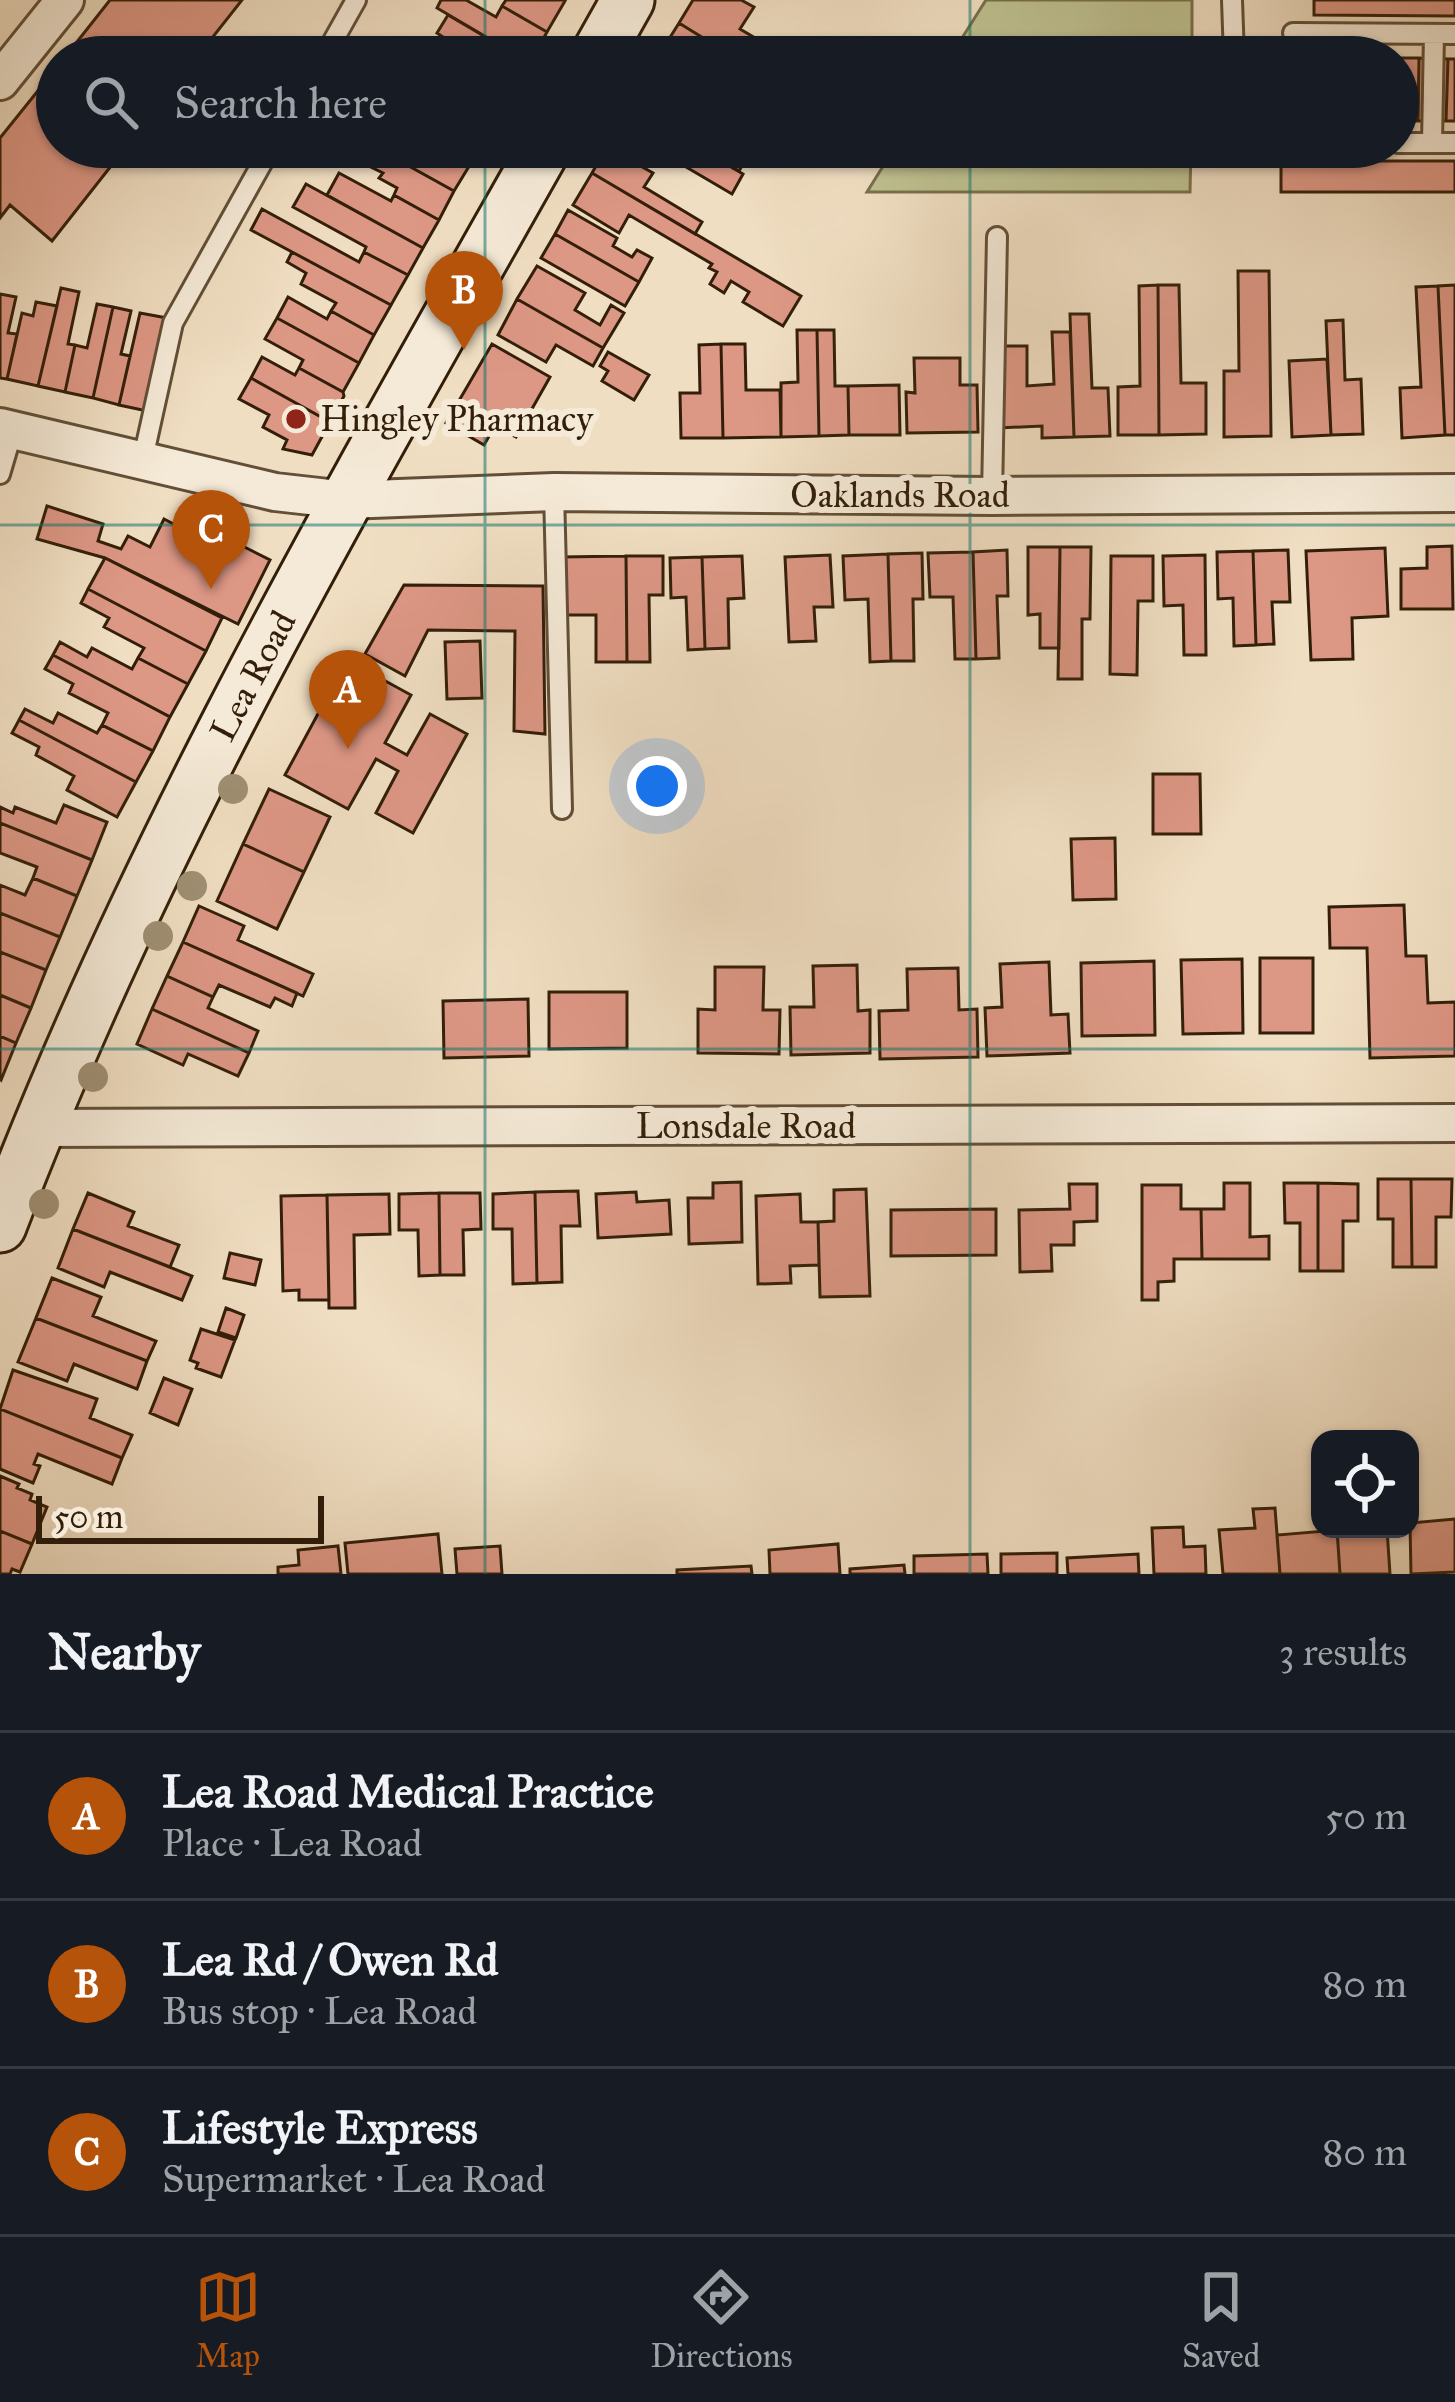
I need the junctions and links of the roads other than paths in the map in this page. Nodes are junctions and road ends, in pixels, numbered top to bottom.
1 (65, 0) edge
2 (356, 0) edge
3 (628, 0) edge
4 (1232, 0) edge
5 (1293, 33) dead end
6 (1326, 33) joint
7 (1434, 34) junction
8 (1455, 34) edge
9 (36, 36) edge
10 (36, 36) edge
11 (336, 36) edge
12 (608, 36) edge
13 (1233, 36) edge
14 (0, 81) edge
15 (1419, 143) edge
16 (1432, 143) junction
17 (1455, 143) edge
18 (259, 168) edge
19 (533, 168) edge
20 (997, 237) dead end
21 (7, 429) edge
22 (142, 463) junction
23 (0, 474) edge
24 (554, 492) junction
25 (1455, 493) edge
26 (992, 496) junction
27 (346, 500) junction
28 (562, 809) dead end
29 (1455, 1123) edge
30 (37, 1128) junction
31 (0, 1226) edge

1 - 9 street
2 - 11 lane
3 - 12 street
4 - 13 lane
5 - 6 lane
6 - 7 lane
7 - 8 lane
7 - 16 lane
10 - 14 street
15 - 16 lane
16 - 17 lane
18 - 22 lane
19 - 27 street, Lea Road
20 - 26 lane
21 - 22 street, Oaklands Road
21 - 23 lane
22 - 27 street, Oaklands Road
24 - 26 street, Oaklands Road
24 - 27 street, Oaklands Road
24 - 28 lane
25 - 26 street, Oaklands Road
27 - 30 street, Lea Road
29 - 30 street, Lonsdale Road
30 - 31 street, Lea Road

